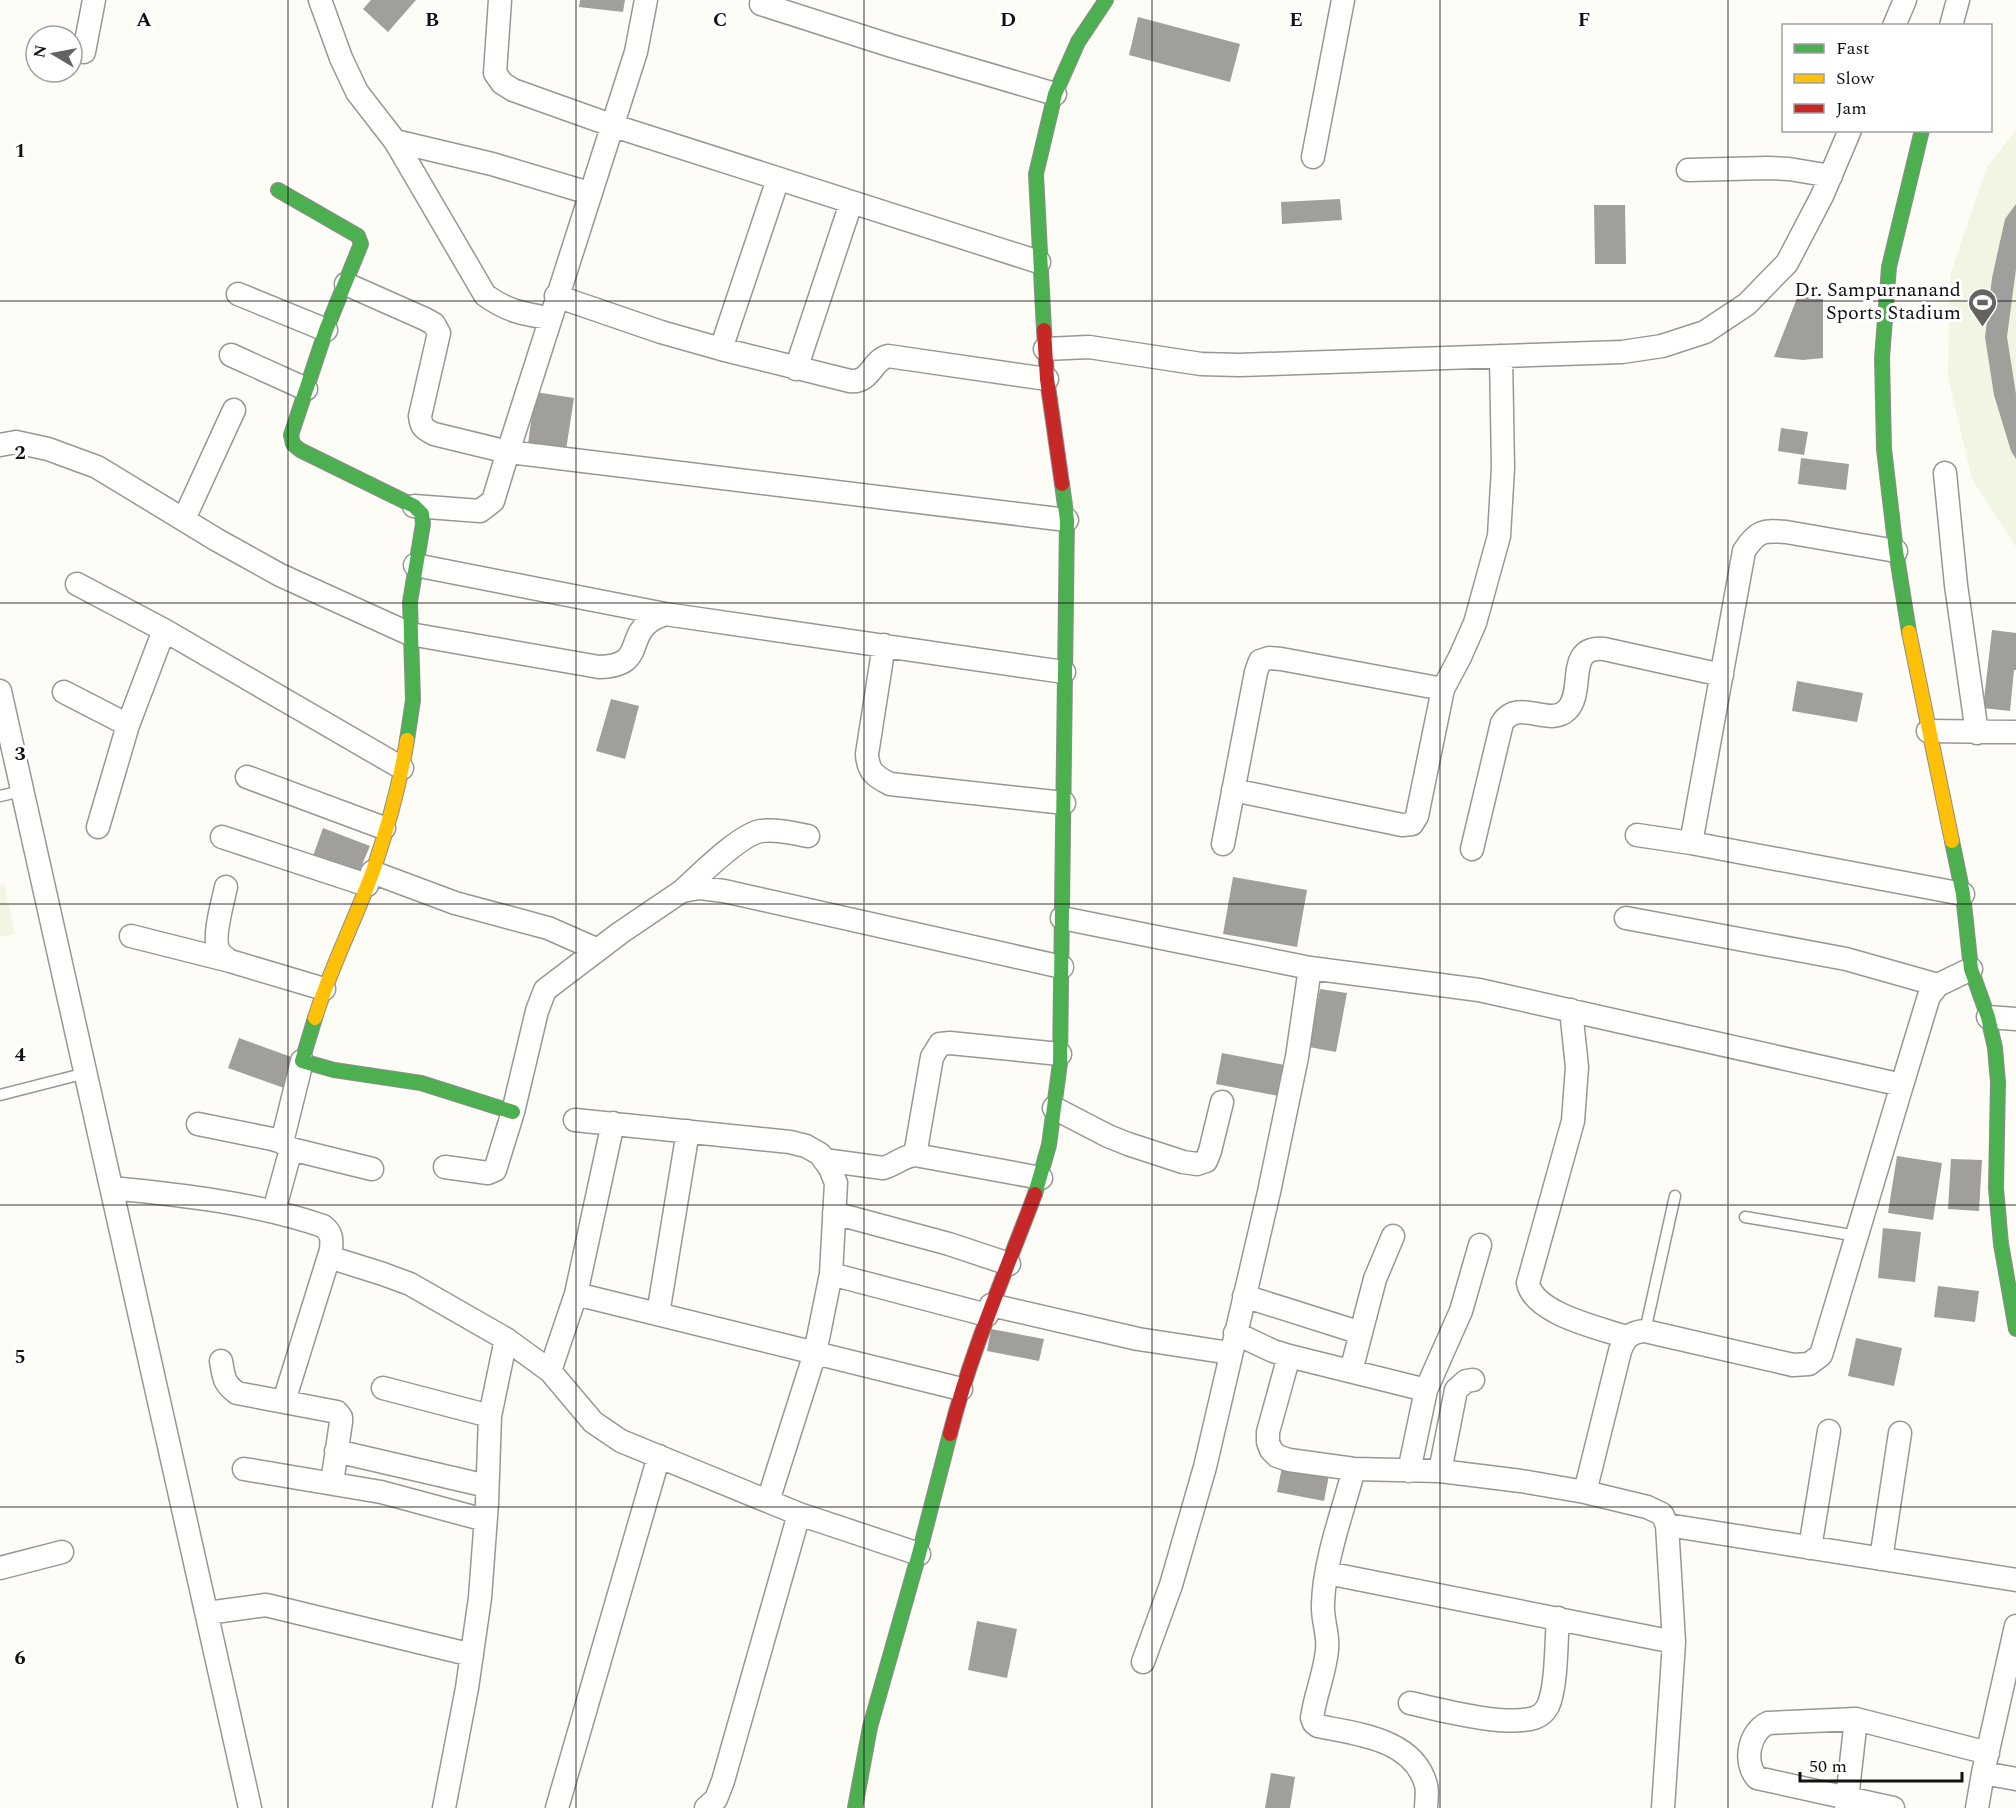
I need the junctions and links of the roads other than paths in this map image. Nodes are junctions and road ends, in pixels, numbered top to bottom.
1 (94, 0) edge
2 (320, 0) edge
3 (500, 0) edge
4 (646, 0) edge
5 (1106, 0) edge
6 (1343, 0) edge
7 (1905, 0) edge
8 (1958, 0) edge
9 (761, 4) dead end
10 (1895, 24) edge
11 (1952, 24) edge
12 (84, 52) dead end
13 (1055, 94) junction
14 (611, 125) junction
15 (1849, 132) edge
16 (1922, 132) edge
17 (395, 141) junction
18 (1313, 157) dead end
19 (1688, 170) dead end
20 (1831, 176) junction
21 (778, 179) junction
22 (279, 189) dead end
23 (589, 193) junction
24 (851, 203) junction
25 (1039, 262) junction
26 (346, 284) junction
27 (238, 294) dead end
28 (556, 296) junction
29 (549, 318) junction
30 (326, 330) junction
31 (721, 349) junction
32 (1045, 349) junction
33 (231, 355) dead end
34 (1501, 356) junction
35 (796, 369) junction
36 (1047, 379) junction
37 (306, 388) junction
38 (234, 410) dead end
39 (0, 445) edge
40 (508, 452) junction
41 (1945, 473) dead end
42 (414, 506) junction
43 (184, 519) junction
44 (1067, 520) junction
45 (1896, 550) junction
46 (415, 565) junction
47 (77, 584) dead end
48 (665, 614) junction
49 (164, 630) junction
50 (410, 634) junction
51 (884, 645) junction
52 (1064, 672) junction
53 (1722, 675) junction
54 (1443, 689) junction
55 (0, 691) edge
56 (64, 692) dead end
57 (128, 724) junction
58 (1928, 731) junction
59 (2016, 732) edge
60 (1977, 733) junction
61 (402, 768) junction
62 (247, 777) dead end
63 (1233, 790) junction
64 (22, 791) junction
65 (0, 796) edge
66 (1064, 803) junction
67 (98, 826) dead end
68 (384, 828) junction
69 (1637, 835) dead end
70 (808, 836) dead end
71 (222, 837) dead end
72 (1691, 843) junction
73 (1223, 844) dead end
74 (1472, 849) dead end
75 (369, 879) junction
76 (226, 886) dead end
77 (682, 891) junction
78 (1963, 894) junction
79 (1062, 918) junction
80 (1626, 918) dead end
81 (131, 936) dead end
82 (598, 950) junction
83 (230, 961) junction
84 (1062, 967) junction
85 (1310, 968) junction
86 (1971, 969) junction
87 (1938, 985) junction
88 (324, 989) junction
89 (1571, 1010) junction
90 (1988, 1017) junction
91 (2016, 1018) edge
92 (1060, 1054) junction
93 (302, 1061) junction
94 (86, 1073) junction
95 (1902, 1085) junction
96 (0, 1095) edge
97 (1222, 1102) dead end
98 (1054, 1108) junction
99 (513, 1112) junction
100 (575, 1120) dead end
101 (614, 1123) junction
102 (198, 1124) dead end
103 (688, 1131) junction
104 (286, 1146) junction
105 (915, 1155) junction
106 (824, 1160) junction
107 (445, 1167) dead end
108 (372, 1169) dead end
109 (1041, 1178) junction
110 (111, 1188) junction
111 (1675, 1196) dead end
112 (274, 1211) junction
113 (834, 1213) junction
114 (1745, 1217) dead end
115 (1393, 1236) dead end
116 (1857, 1236) junction
117 (1480, 1245) dead end
118 (329, 1257) junction
119 (1009, 1264) junction
120 (831, 1274) junction
121 (576, 1294) junction
122 (1244, 1296) junction
123 (989, 1310) junction
124 (658, 1314) junction
125 (2016, 1329) edge
126 (1361, 1333) junction
127 (1636, 1334) junction
128 (506, 1339) junction
129 (1233, 1343) junction
130 (815, 1353) junction
131 (1289, 1356) junction
132 (221, 1361) dead end
133 (550, 1371) junction
134 (1351, 1371) junction
135 (1473, 1380) dead end
136 (383, 1388) dead end
137 (961, 1389) junction
138 (1426, 1390) junction
139 (284, 1401) junction
140 (490, 1416) junction
141 (1829, 1431) dead end
142 (1900, 1433) dead end
143 (336, 1451) junction
144 (659, 1456) junction
145 (244, 1469) dead end
146 (1354, 1469) junction
147 (1409, 1471) junction
148 (1440, 1471) junction
149 (332, 1483) junction
150 (488, 1486) junction
151 (1585, 1492) junction
152 (768, 1501) junction
153 (800, 1514) junction
154 (485, 1520) junction
155 (1667, 1525) junction
156 (1810, 1548) junction
157 (62, 1552) dead end
158 (919, 1554) junction
159 (1881, 1558) junction
160 (0, 1569) edge
161 (1327, 1573) junction
162 (2016, 1580) edge
163 (207, 1613) junction
164 (1558, 1618) junction
165 (2016, 1626) edge
166 (1674, 1642) junction
167 (472, 1655) junction
168 (1143, 1662) dead end
169 (1410, 1703) dead end
170 (1856, 1719) junction
171 (1986, 1762) junction
172 (2016, 1779) edge
173 (1847, 1803) edge
174 (250, 1808) edge
175 (444, 1808) edge
176 (557, 1808) edge
177 (706, 1808) edge
178 (855, 1808) edge
179 (1426, 1808) edge
180 (1662, 1808) edge
181 (1893, 1808) edge
182 (1977, 1808) edge

1 - 12 street
2 - 17 street
3 - 14 street
4 - 14 street
5 - 13 street
6 - 18 street
7 - 10 street
8 - 11 street
9 - 13 street
13 - 25 street
14 - 21 street
14 - 23 street
15 - 20 street
16 - 45 street
17 - 23 street
17 - 29 street
19 - 20 street
20 - 34 street
21 - 24 street
21 - 31 street
22 - 26 street
23 - 28 street
24 - 25 street
24 - 35 street
25 - 32 street
26 - 30 street
26 - 40 street
27 - 30 street
28 - 29 street
28 - 31 street
29 - 40 street
30 - 37 street
31 - 35 street
32 - 34 street
32 - 36 street
33 - 37 street
34 - 54 street
35 - 36 street
36 - 44 street
37 - 42 street
38 - 43 street
39 - 43 street
40 - 42 street
40 - 44 street
41 - 60 street
42 - 46 street
43 - 50 street
44 - 52 street
45 - 53 street
45 - 58 street
46 - 48 street
46 - 50 street
47 - 49 street
48 - 50 street
48 - 51 street
49 - 57 street
49 - 61 street
50 - 61 street
51 - 52 street
51 - 66 street
52 - 66 street
53 - 72 street
53 - 74 street
54 - 63 street
54 - 63 street
55 - 64 street
56 - 57 street
57 - 67 street
58 - 60 street
58 - 78 street
59 - 60 street
61 - 68 street
62 - 68 street
63 - 73 street
64 - 65 lane
64 - 94 street
66 - 79 street
68 - 75 street
69 - 72 street
70 - 77 street
71 - 75 street
72 - 78 street
75 - 82 street
75 - 88 street
76 - 83 street
77 - 82 street
77 - 84 street
78 - 86 street
79 - 84 street
79 - 85 street
80 - 87 street
81 - 83 street
82 - 99 street
83 - 88 street
84 - 92 street
85 - 89 street
85 - 122 street
86 - 87 street
86 - 90 street
87 - 95 street
88 - 93 street
89 - 95 street
89 - 127 street
90 - 91 street
90 - 125 street
92 - 98 street
92 - 105 street
93 - 99 street
93 - 104 street
94 - 96 lane
94 - 110 street
95 - 116 street
97 - 98 street
98 - 109 street
99 - 107 street
100 - 101 street
101 - 103 street
101 - 121 street
102 - 104 street
103 - 106 street
103 - 124 street
104 - 108 street
104 - 112 street
105 - 106 street
105 - 109 street
106 - 113 street
109 - 119 street
110 - 112 street
110 - 163 street
111 - 127 lane
112 - 118 street
113 - 119 street
113 - 120 street
114 - 116 lane
115 - 126 street
116 - 127 street
117 - 138 street
118 - 128 street
118 - 139 street
119 - 123 street
120 - 123 street
120 - 130 street
121 - 124 street
121 - 133 street
122 - 126 street
122 - 129 street
123 - 129 street
123 - 137 street
124 - 130 street
126 - 134 street
127 - 151 street
128 - 133 street
128 - 140 street
129 - 131 street
129 - 168 street
130 - 137 street
130 - 152 street
131 - 134 street
131 - 146 street
132 - 139 street
133 - 144 street
134 - 138 street
135 - 148 street
136 - 140 street
137 - 158 street
138 - 147 street
139 - 143 street
140 - 150 street
141 - 156 street
142 - 159 street
143 - 149 street
143 - 150 street
144 - 152 street
144 - 176 street
145 - 149 street
146 - 147 street
146 - 161 street
147 - 148 street
148 - 151 street
149 - 154 street
150 - 154 street
151 - 155 street
152 - 153 street
153 - 158 street
153 - 177 street
154 - 167 street
155 - 156 street
155 - 166 street
156 - 159 street
157 - 160 street
158 - 178 street
159 - 162 street
161 - 164 street
161 - 179 street
163 - 167 street
163 - 174 street
164 - 166 street
164 - 169 street
165 - 171 street
166 - 180 street
167 - 175 street
170 - 171 street
170 - 173 street
170 - 173 street
171 - 172 street
171 - 182 street
173 - 181 street

